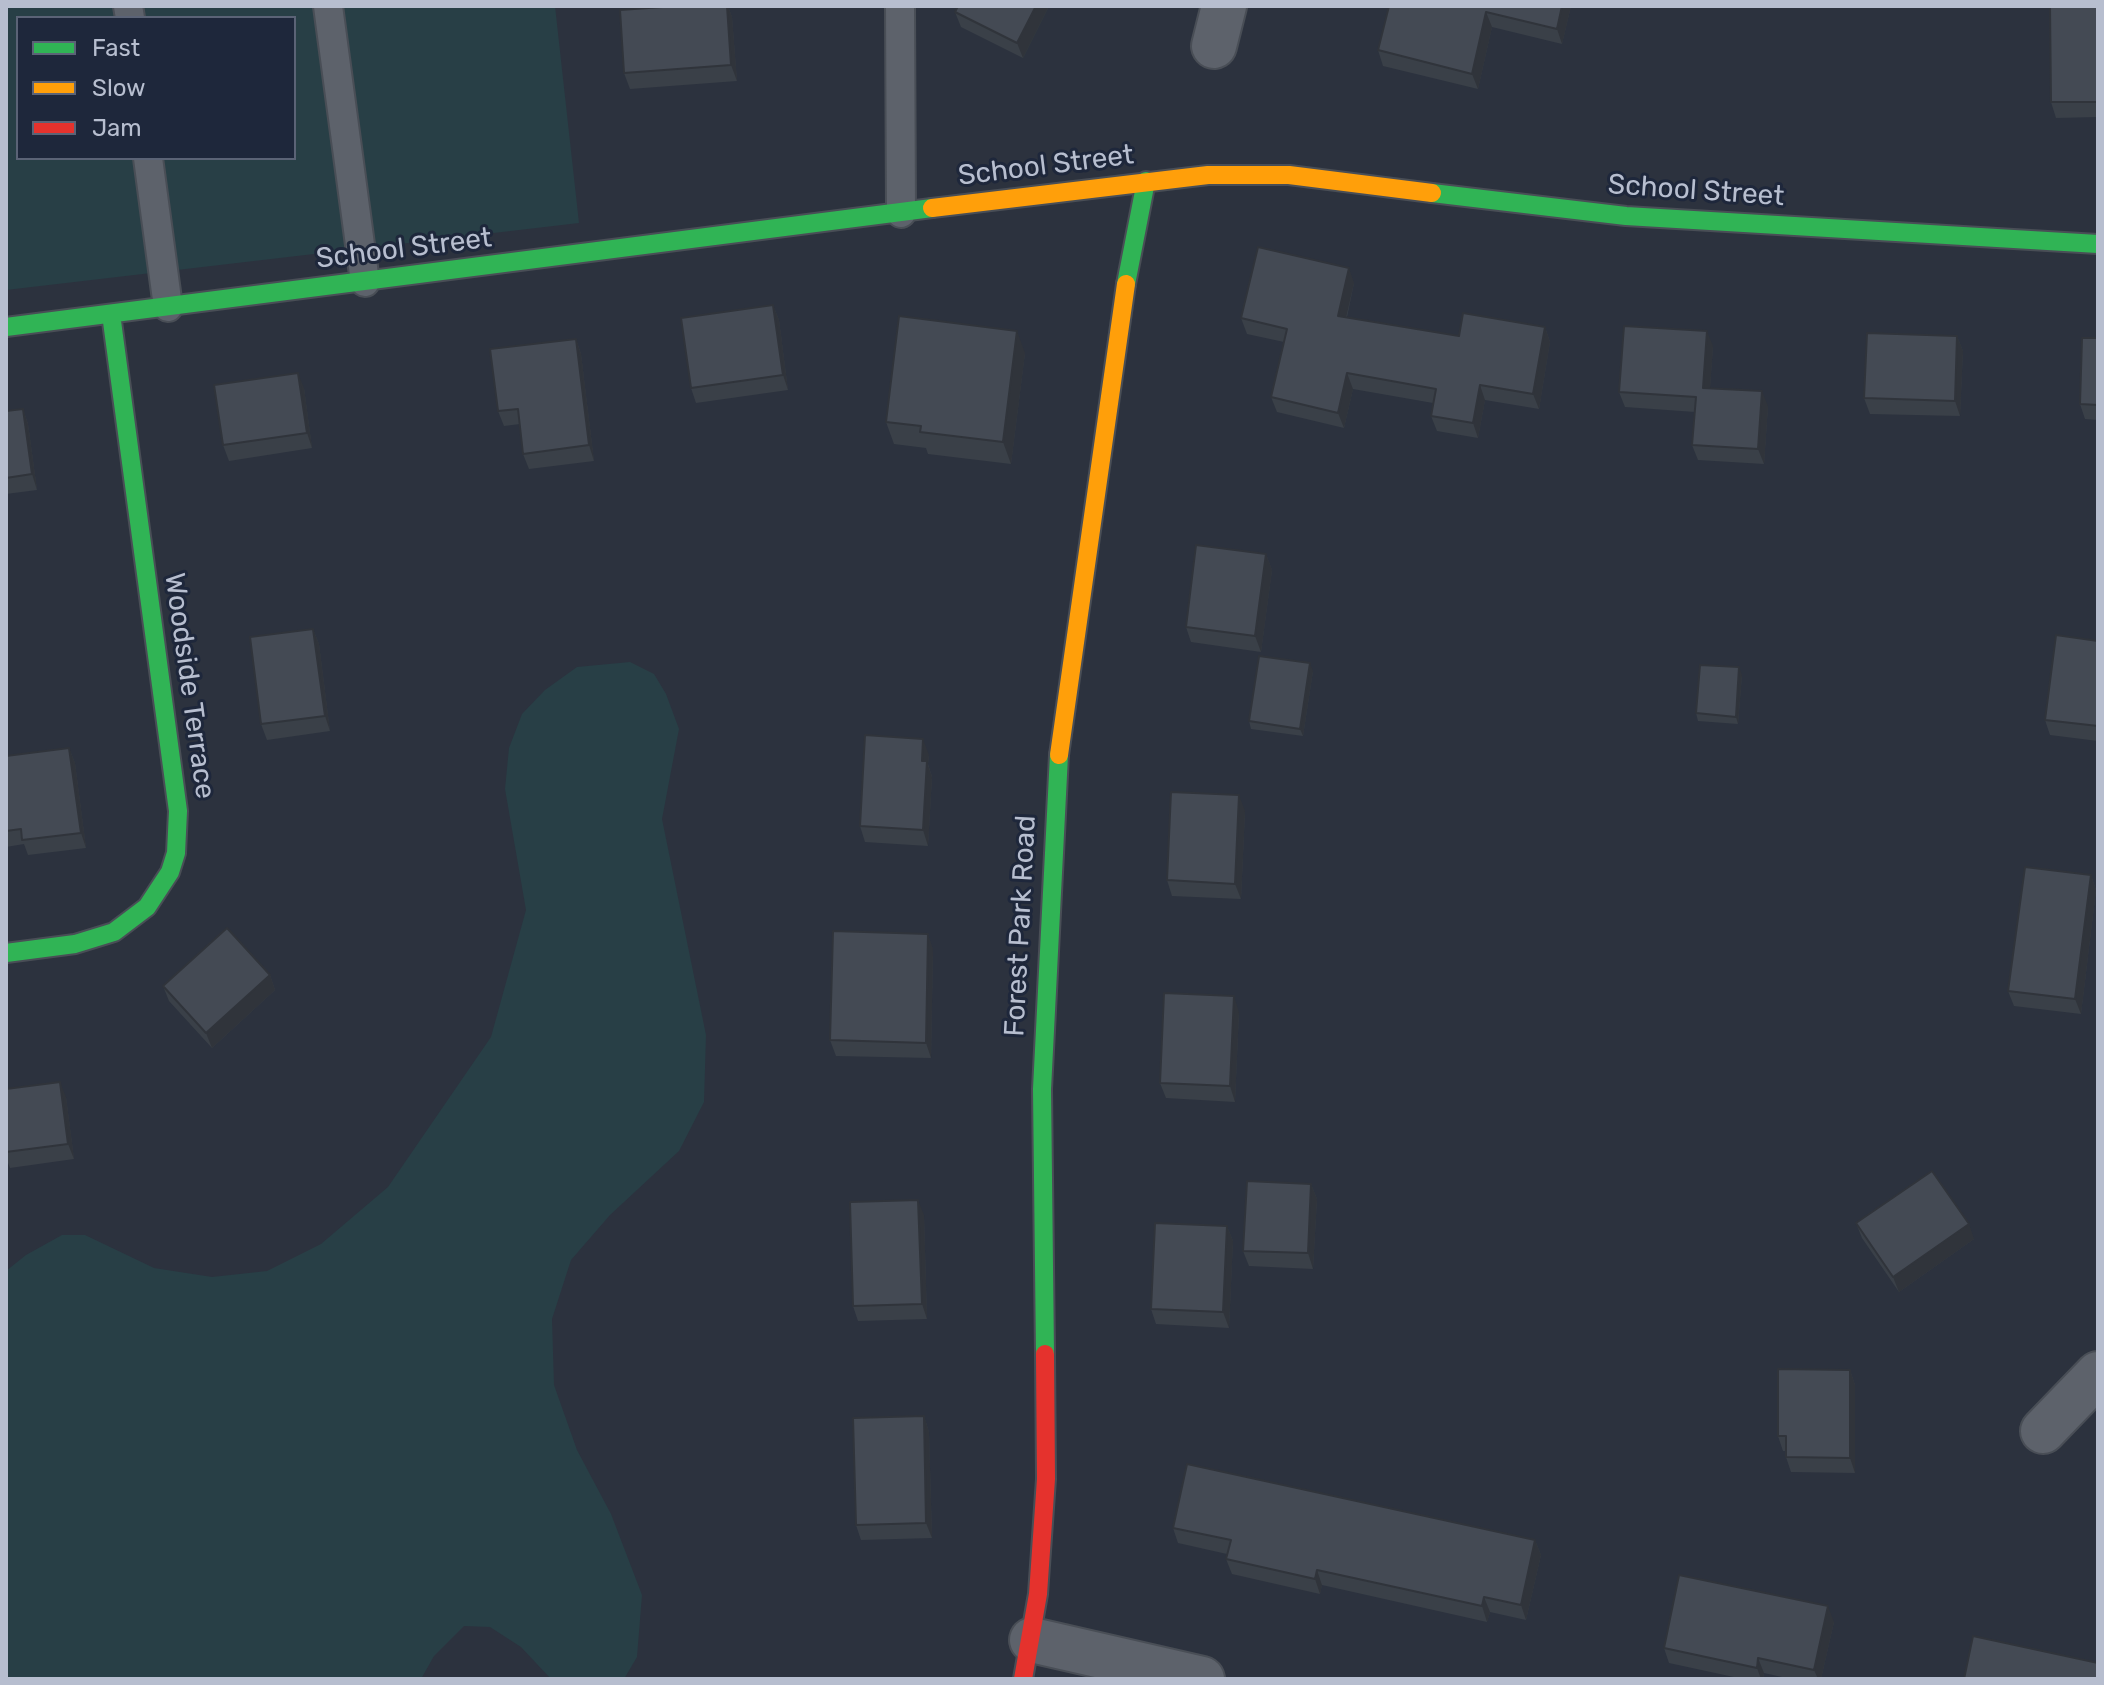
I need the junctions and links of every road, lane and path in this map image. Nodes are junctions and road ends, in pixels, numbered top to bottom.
1 (328, 6) edge
2 (900, 6) edge
3 (148, 160) edge
4 (1146, 181) junction
5 (901, 213) junction
6 (2098, 244) edge
7 (365, 282) junction
8 (168, 307) junction
9 (111, 314) junction
10 (6, 327) edge
11 (6, 953) edge
12 (2098, 1374) edge
13 (2043, 1431) dead end
14 (1027, 1660) edge
15 (1202, 1679) edge

1 - 7 lane
2 - 5 lane
3 - 8 lane
4 - 5 street, School Street
4 - 6 street, School Street
4 - 14 street, Forest Park Road
5 - 7 street, School Street
7 - 8 street, School Street
8 - 9 street, School Street
9 - 10 street, School Street
9 - 11 street, Woodside Terrace
12 - 13 street
14 - 15 street

